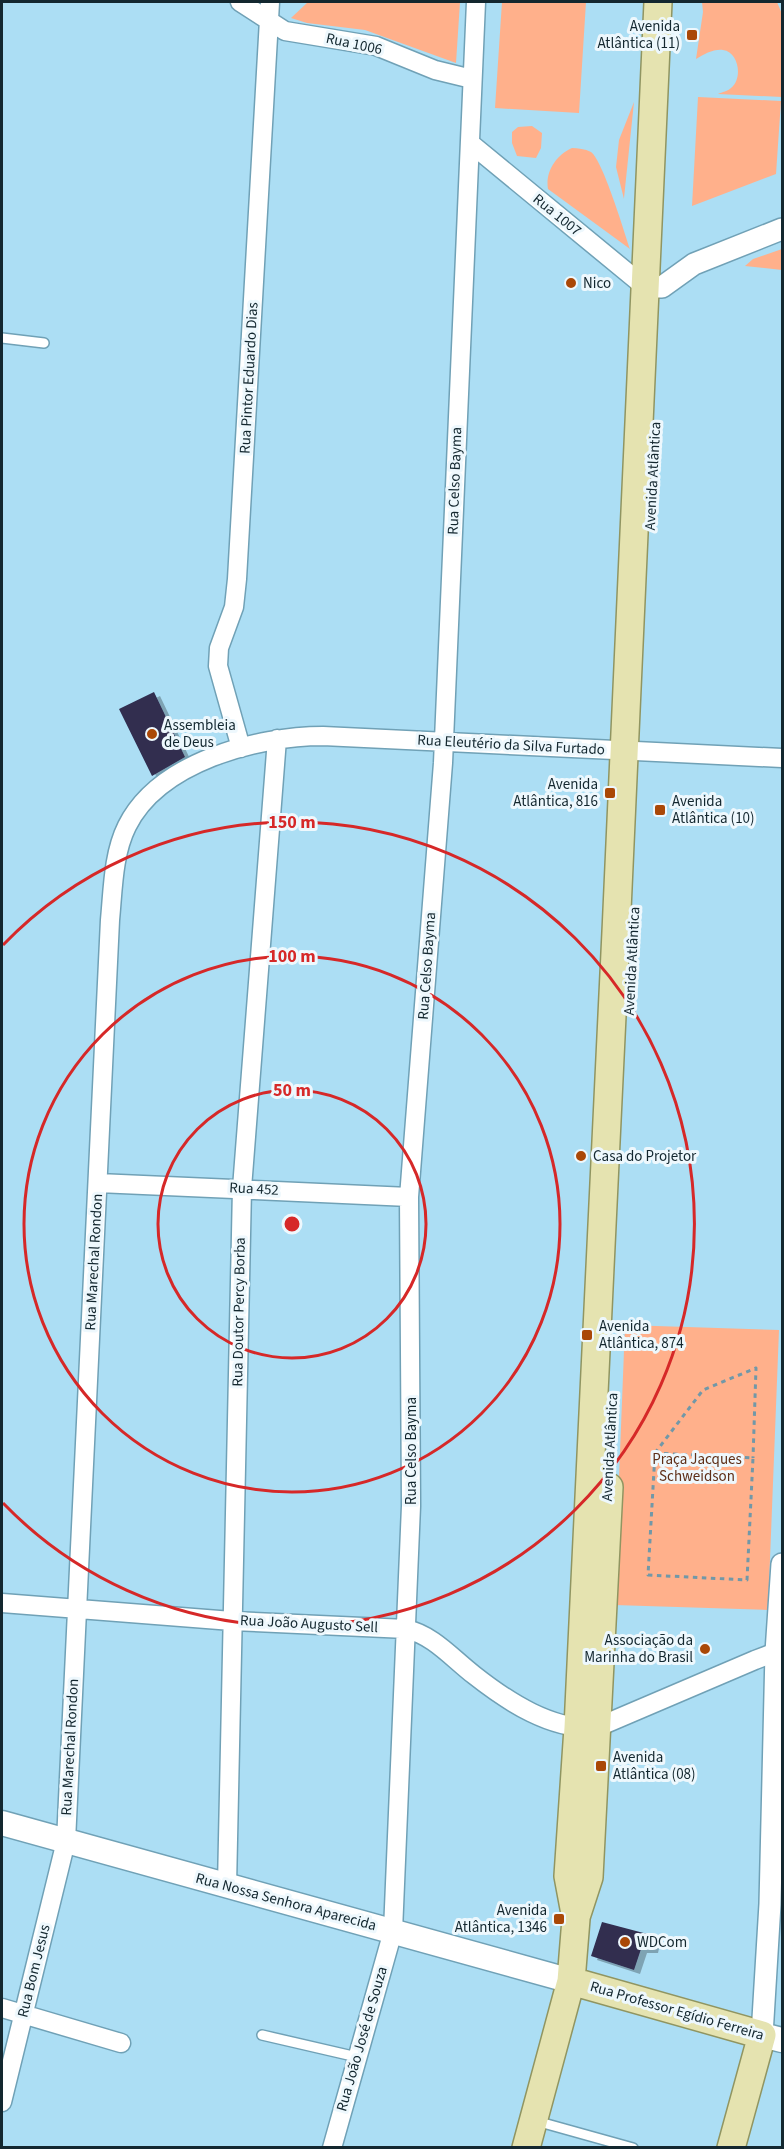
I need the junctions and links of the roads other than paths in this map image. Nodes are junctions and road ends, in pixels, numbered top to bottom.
1 (240, 2) edge
2 (476, 2) edge
3 (658, 2) edge
4 (676, 2) edge
5 (270, 10) edge
6 (472, 79) junction
7 (470, 143) junction
8 (783, 228) edge
9 (654, 287) junction
10 (2, 338) edge
11 (44, 343) dead end
12 (277, 739) junction
13 (444, 742) junction
14 (241, 748) junction
15 (633, 751) junction
16 (783, 758) edge
17 (98, 1183) junction
18 (242, 1188) junction
19 (409, 1197) junction
20 (783, 1564) edge
21 (2, 1603) edge
22 (76, 1608) junction
23 (232, 1621) junction
24 (406, 1629) junction
25 (779, 1652) edge
26 (588, 1728) junction
27 (2, 1823) edge
28 (66, 1841) junction
29 (227, 1886) junction
30 (393, 1931) junction
31 (570, 1981) junction
32 (2, 2008) edge
33 (23, 2014) junction
34 (262, 2035) dead end
35 (772, 2038) edge
36 (121, 2043) dead end
37 (357, 2057) junction
38 (2, 2102) edge
39 (533, 2120) junction
40 (332, 2148) edge
41 (526, 2148) edge
42 (633, 2148) edge
43 (731, 2148) edge

1 - 5 street, Rua 1006
2 - 6 street, Rua Celso Bayma
3 - 9 main road, Avenida Atlântica
4 - 9 main road, Avenida Atlântica
5 - 6 street, Rua 1006
5 - 14 street, Rua Pintor Eduardo Dias
6 - 7 street, Rua Celso Bayma
7 - 9 street, Rua 1007
7 - 13 street, Rua Celso Bayma
8 - 9 street
9 - 15 main road, Avenida Atlântica
10 - 11 lane
12 - 13 street, Rua Eleutério da Silva Furtado
12 - 14 street, Rua Eleutério da Silva Furtado
12 - 18 street, Rua Doutor Percy Borba
13 - 15 street, Rua Eleutério da Silva Furtado
13 - 19 street, Rua Celso Bayma
14 - 17 street, Rua Marechal Rondon
15 - 16 street, Rua Eleutério da Silva Furtado
15 - 26 main road, Avenida Atlântica
17 - 18 street, Rua 452
17 - 22 street, Rua Marechal Rondon
18 - 19 street, Rua 452
18 - 23 street, Rua Doutor Percy Borba
19 - 24 street, Rua Celso Bayma
20 - 25 street
21 - 22 street, Rua João Augusto Sell
22 - 23 street, Rua João Augusto Sell
22 - 28 street, Rua Marechal Rondon
23 - 24 street, Rua João Augusto Sell
23 - 29 street, Rua Doutor Percy Borba
24 - 26 street, Rua João Augusto Sell
24 - 30 street, Rua Celso Bayma
25 - 26 street
25 - 35 street
26 - 31 main road, Avenida Atlântica
27 - 28 main road, Rua Nossa Senhora Aparecida
28 - 29 main road, Rua Nossa Senhora Aparecida
28 - 33 street, Rua Bom Jesus
29 - 30 main road, Rua Nossa Senhora Aparecida
30 - 31 main road, Rua Nossa Senhora Aparecida
30 - 37 street, Rua João José de Souza
31 - 35 main road, Rua Professor Egídio Ferreira
31 - 39 main road, Avenida Atlântica
32 - 33 street
33 - 36 street
33 - 38 street, Rua Bom Jesus
34 - 37 lane
35 - 43 main road
37 - 40 street, Rua João José de Souza
39 - 41 main road, Avenida Atlântica
39 - 42 lane

